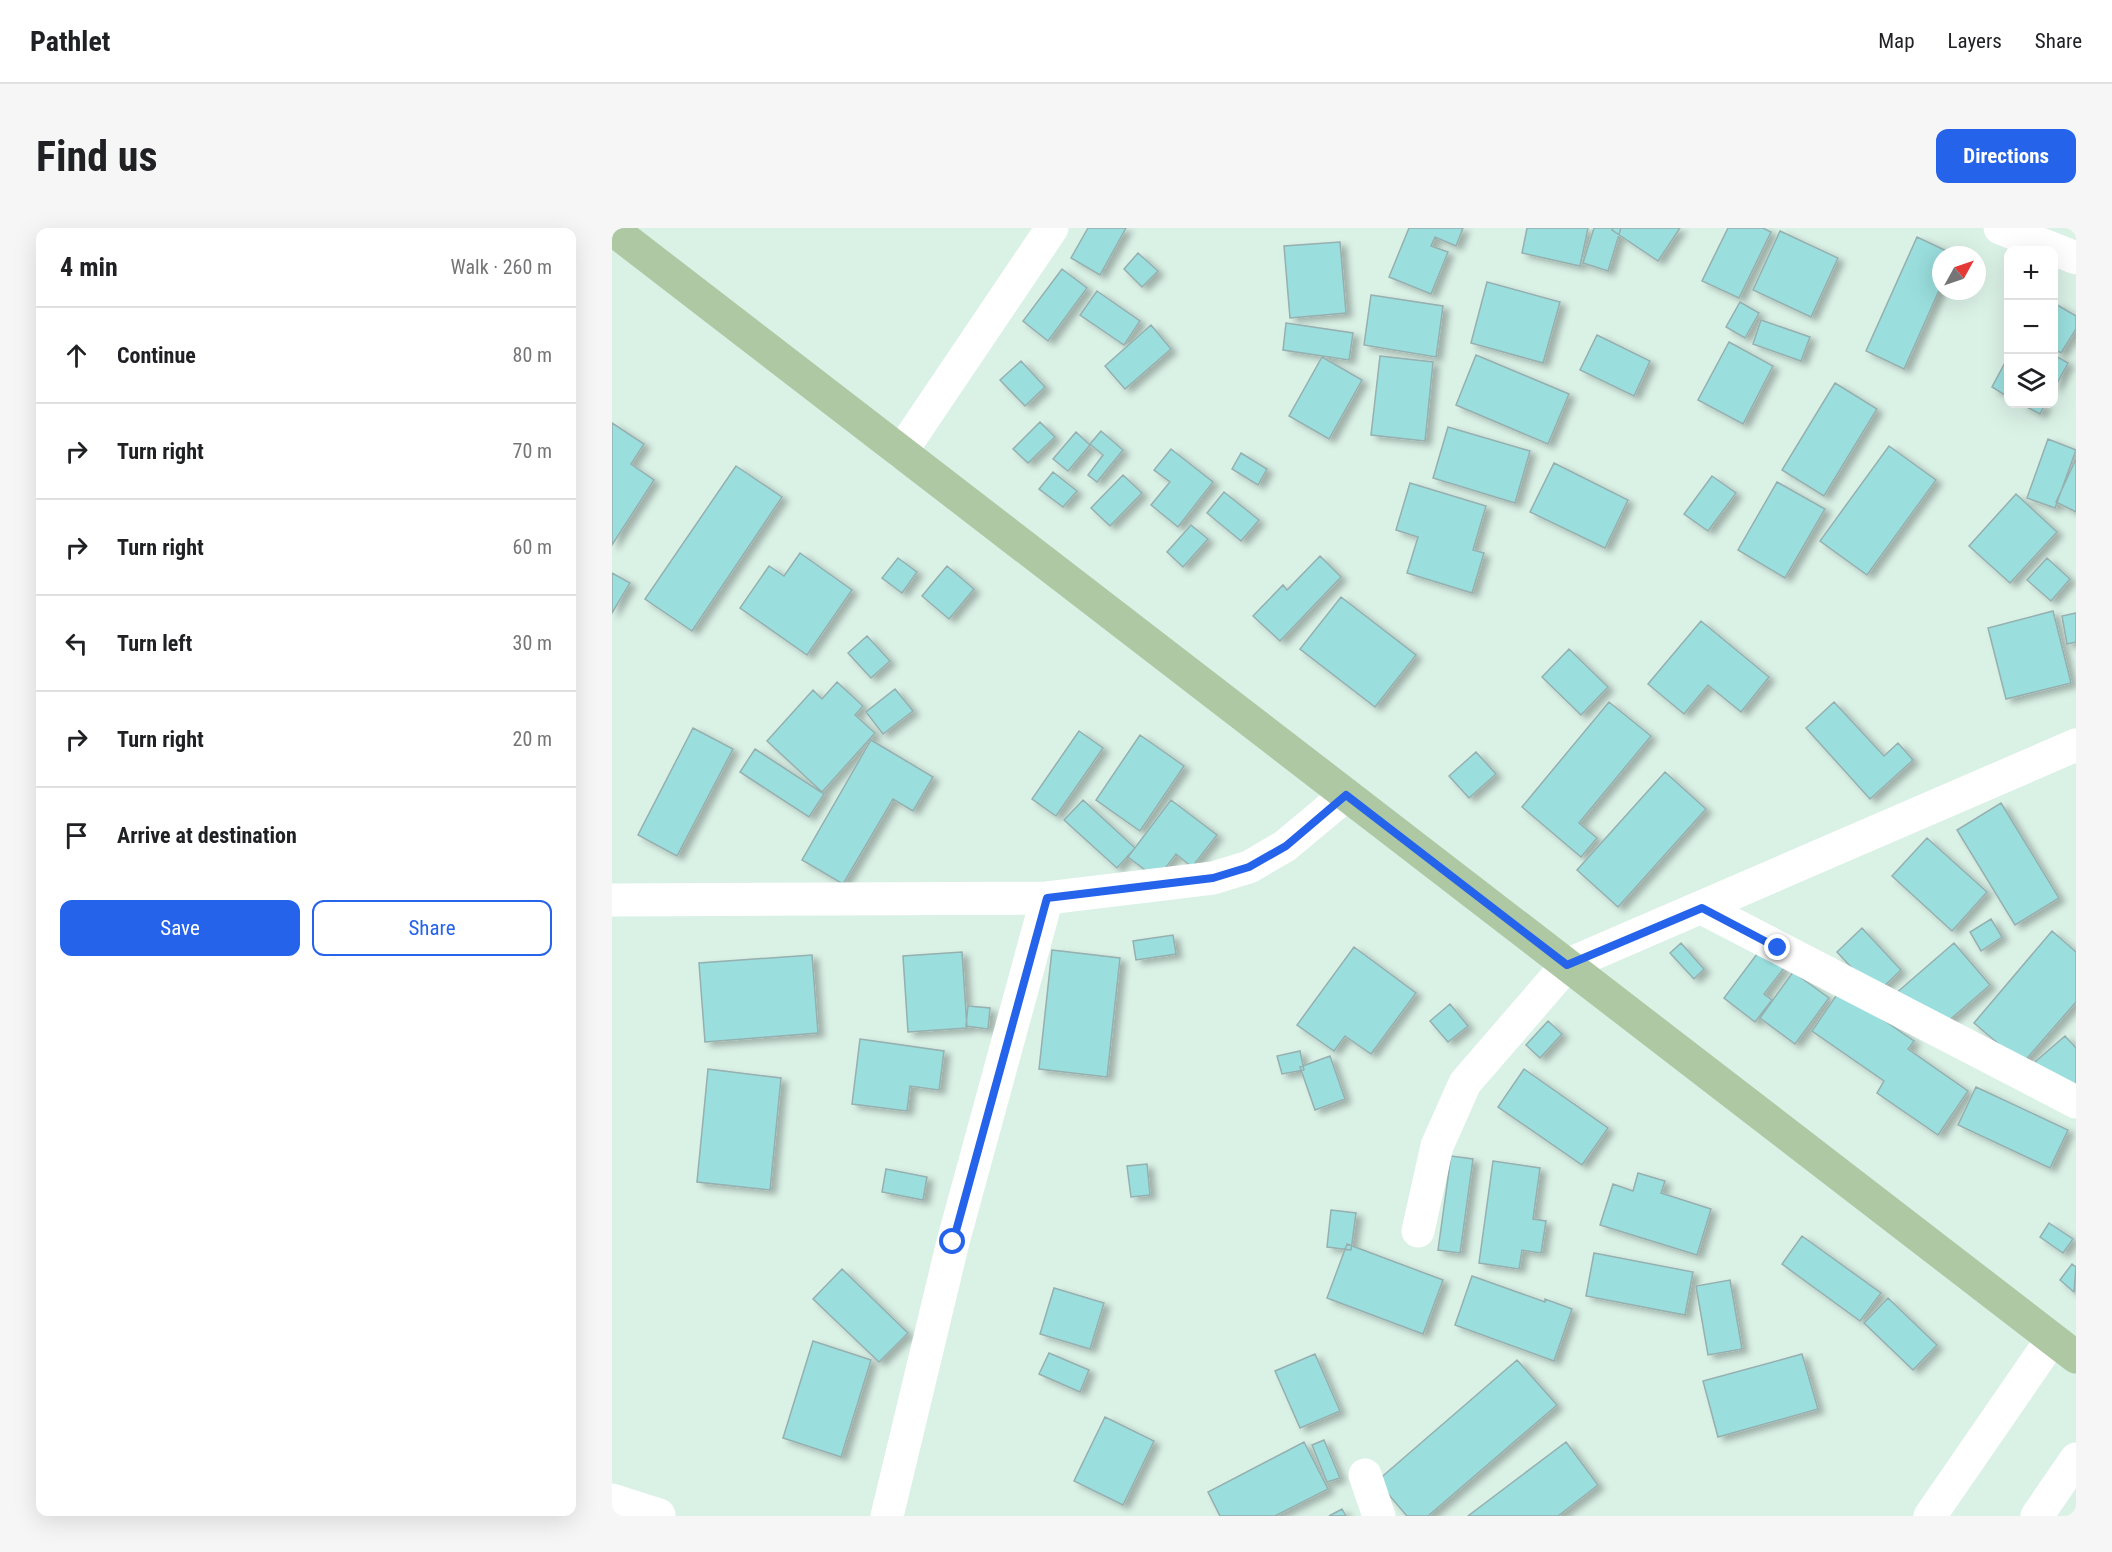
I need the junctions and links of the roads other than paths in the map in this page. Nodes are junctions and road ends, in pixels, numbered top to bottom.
1 (1052, 228) edge
2 (2000, 228) edge
3 (612, 229) edge
4 (2076, 258) edge
5 (901, 452) junction
6 (2076, 745) edge
7 (1346, 795) junction
8 (1047, 898) junction
9 (612, 900) edge
10 (1702, 908) junction
11 (1567, 965) junction
12 (2076, 1102) edge
13 (1418, 1231) dead end
14 (2064, 1348) edge
15 (2076, 1459) edge
16 (1365, 1475) dead end
17 (612, 1500) edge
18 (660, 1516) edge
19 (887, 1516) edge
20 (1379, 1516) edge
21 (1930, 1516) edge
22 (2037, 1516) edge

1 - 5 street
2 - 4 street
3 - 5 main road
5 - 7 main road
6 - 10 street
7 - 8 street
7 - 11 main road
8 - 9 street
8 - 19 street
10 - 11 street
10 - 12 street
11 - 13 street
11 - 14 main road
14 - 21 street
15 - 22 street
16 - 20 street
17 - 18 street

